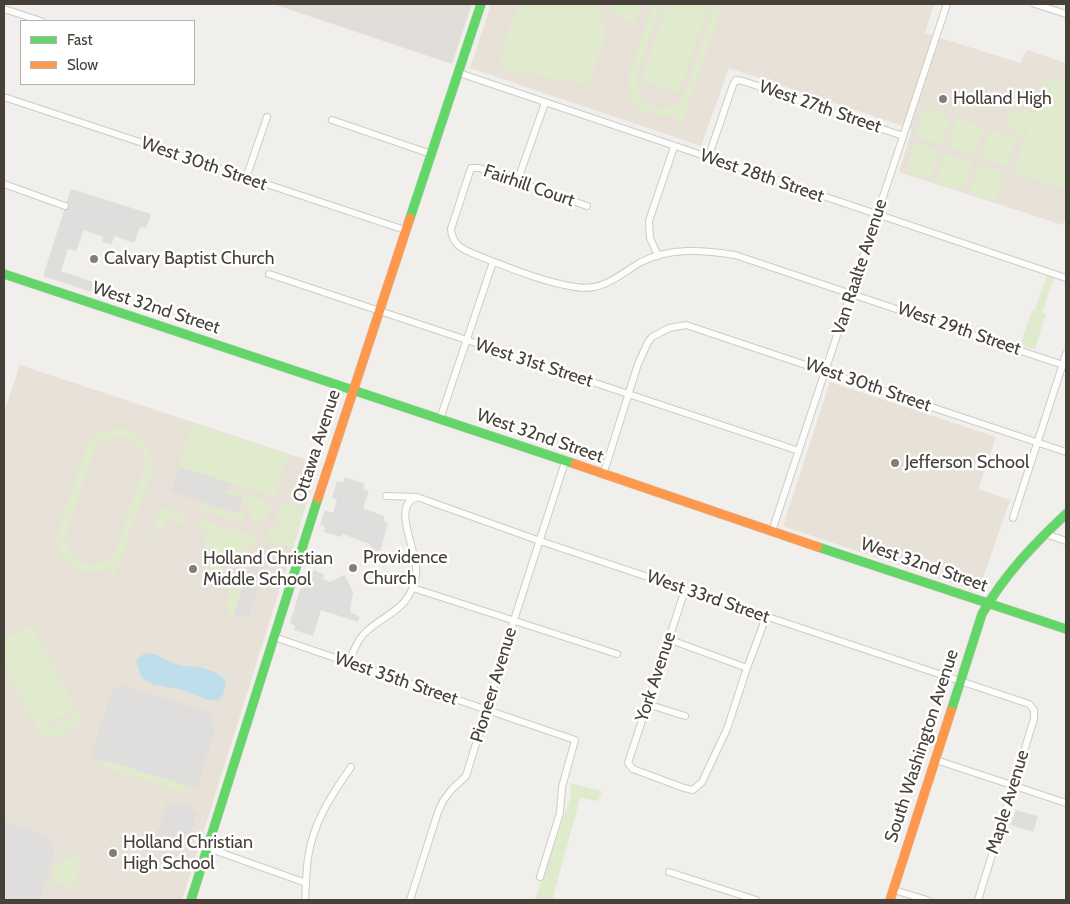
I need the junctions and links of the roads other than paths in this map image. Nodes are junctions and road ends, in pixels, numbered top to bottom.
1 (481, 4) edge
2 (947, 4) edge
3 (1035, 4) edge
4 (4, 9) edge
5 (1066, 14) edge
6 (38, 20) edge
7 (459, 74) junction
8 (4, 96) edge
9 (545, 103) junction
10 (267, 117) dead end
11 (332, 120) dead end
12 (903, 136) junction
13 (674, 147) junction
14 (431, 154) junction
15 (708, 158) junction
16 (471, 168) joint
17 (246, 178) junction
18 (517, 182) junction
19 (4, 184) edge
20 (65, 206) dead end
21 (587, 206) dead end
22 (877, 214) junction
23 (405, 230) junction
24 (658, 256) junction
25 (493, 262) junction
26 (4, 274) edge
27 (269, 274) dead end
28 (1066, 278) edge
29 (851, 293) junction
30 (379, 311) junction
31 (467, 341) junction
32 (1066, 354) edge
33 (1064, 365) edge
34 (826, 371) junction
35 (352, 389) junction
36 (629, 394) junction
37 (440, 419) junction
38 (1037, 442) junction
39 (799, 451) junction
40 (1066, 452) edge
41 (565, 462) junction
42 (603, 475) junction
43 (386, 496) dead end
44 (417, 498) junction
45 (1066, 514) edge
46 (1013, 518) dead end
47 (772, 531) junction
48 (1046, 534) junction
49 (540, 541) junction
50 (1066, 541) edge
51 (413, 588) junction
52 (685, 590) junction
53 (988, 603) junction
54 (766, 617) junction
55 (514, 620) junction
56 (1066, 629) edge
57 (274, 637) junction
58 (668, 640) junction
59 (617, 654) dead end
60 (349, 663) junction
61 (747, 668) junction
62 (960, 681) junction
63 (647, 704) junction
64 (1029, 704) joint
65 (487, 710) junction
66 (686, 716) dead end
67 (936, 760) junction
68 (351, 768) dead end
69 (1013, 786) junction
70 (1066, 803) edge
71 (208, 848) junction
72 (669, 872) dead end
73 (540, 877) dead end
74 (306, 883) junction
75 (894, 890) junction
76 (191, 900) edge
77 (305, 900) edge
78 (410, 900) edge
79 (756, 900) edge
80 (890, 900) edge
81 (927, 900) edge
82 (978, 900) edge

1 - 7 street, Ottawa Avenue
2 - 12 street, Van Raalte Avenue
3 - 5 street
4 - 6 street
7 - 9 street, West 28th Street
7 - 14 street, Ottawa Avenue
8 - 17 street, West 30th Street
9 - 13 street, West 28th Street
9 - 18 street
10 - 17 street
11 - 14 street
12 - 15 street, West 27th Street
12 - 22 street, Van Raalte Avenue
13 - 15 street, West 28th Street
13 - 24 street
14 - 23 street, Ottawa Avenue
15 - 22 street, West 28th Street
16 - 18 street, Fairhill Court
16 - 25 street, West 29th Street
17 - 23 street, West 30th Street
18 - 21 street, Fairhill Court
19 - 20 street
22 - 28 street, West 28th Street
22 - 29 street, Van Raalte Avenue
23 - 30 street, Ottawa Avenue
24 - 25 street, West 29th Street
24 - 29 street, West 29th Street
25 - 31 street
26 - 35 street, West 32nd Street
27 - 30 street, West 31st Street
29 - 33 street, West 29th Street
29 - 34 street, Van Raalte Avenue
30 - 31 street, West 31st Street
30 - 35 street, Ottawa Avenue
31 - 36 street, West 31st Street
31 - 37 street
32 - 33 street
33 - 38 street
34 - 36 street, West 30th Street
34 - 38 street, West 30th Street
34 - 39 street, Van Raalte Avenue
35 - 37 street, West 32nd Street
35 - 57 street, Ottawa Avenue
36 - 39 street, West 31st Street
36 - 42 street
37 - 41 street, West 32nd Street
38 - 40 street, West 30th Street
38 - 46 street
39 - 47 street, Van Raalte Avenue
41 - 42 street, West 32nd Street
41 - 49 street, Pioneer Avenue
42 - 47 street, West 32nd Street
43 - 44 street, West 33rd Street
44 - 49 street, West 33rd Street
44 - 51 street
45 - 48 street, South Washington Avenue
47 - 53 street, West 32nd Street
48 - 50 street
48 - 53 street, South Washington Avenue
49 - 52 street, West 33rd Street
49 - 55 street, Pioneer Avenue
51 - 55 street
51 - 60 street
52 - 54 street, West 33rd Street
52 - 58 street, York Avenue
53 - 56 street, West 32nd Street
53 - 62 street, South Washington Avenue
54 - 61 street
54 - 62 street, West 33rd Street
55 - 59 street
55 - 65 street, Pioneer Avenue
57 - 60 street, West 35th Street
57 - 71 street, Ottawa Avenue
58 - 61 street
58 - 63 street, York Avenue
60 - 65 street, West 35th Street
61 - 63 street, York Avenue
62 - 64 street, West 33rd Street
62 - 67 street, South Washington Avenue
63 - 66 street
64 - 69 street, Maple Avenue
65 - 73 street, West 35th Street
65 - 78 street, Pioneer Avenue
67 - 69 street
67 - 75 street, South Washington Avenue
68 - 74 street
69 - 70 street
69 - 82 street, Maple Avenue
71 - 74 street
71 - 76 street, Ottawa Avenue
72 - 79 street
74 - 77 street
75 - 80 street, South Washington Avenue
75 - 81 street

